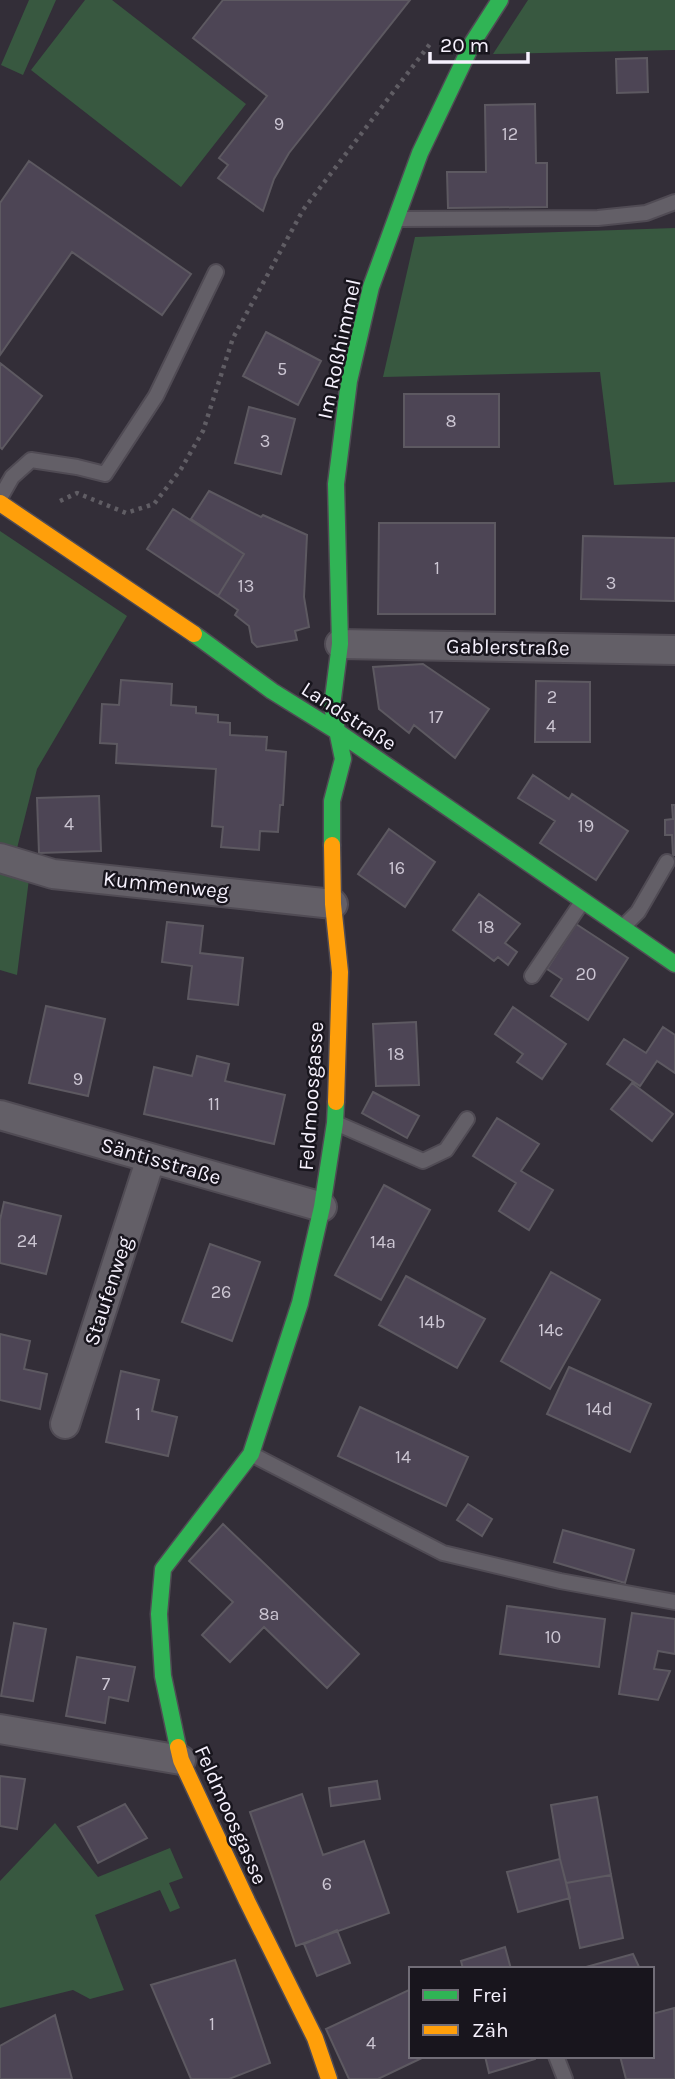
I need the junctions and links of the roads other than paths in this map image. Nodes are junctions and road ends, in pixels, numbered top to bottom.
1 (500, 0) edge
2 (675, 202) edge
3 (394, 219) junction
4 (216, 272) dead end
5 (0, 501) edge
6 (340, 644) junction
7 (675, 650) edge
8 (338, 732) junction
9 (0, 858) edge
10 (667, 862) dead end
11 (584, 900) junction
12 (333, 904) junction
13 (622, 928) junction
14 (675, 964) edge
15 (532, 976) dead end
16 (0, 1115) edge
17 (467, 1119) dead end
18 (335, 1123) junction
19 (151, 1158) junction
20 (322, 1207) junction
21 (65, 1424) dead end
22 (251, 1454) junction
23 (675, 1602) edge
24 (0, 1729) edge
25 (181, 1760) junction
26 (557, 2058) edge
27 (329, 2079) edge
28 (565, 2079) edge

1 - 3 street, Im Roßhimmel
2 - 3 lane
3 - 6 street, Im Roßhimmel
4 - 5 lane
5 - 8 street, Landstraße
6 - 7 street, Gablerstraße
6 - 8 street, Im Roßhimmel
8 - 11 street, Landstraße
8 - 12 street, Feldmoosgasse
9 - 12 street, Kummenweg
10 - 13 lane
11 - 13 street, Landstraße
11 - 15 lane
12 - 18 street, Feldmoosgasse
13 - 14 street, Landstraße
16 - 19 street, Säntisstraße
17 - 18 lane
18 - 20 street, Feldmoosgasse
19 - 20 street, Säntisstraße
19 - 21 street, Staufenweg
20 - 22 street, Feldmoosgasse
22 - 23 lane
22 - 25 street, Feldmoosgasse
24 - 25 street
25 - 27 street, Feldmoosgasse
26 - 28 lane

